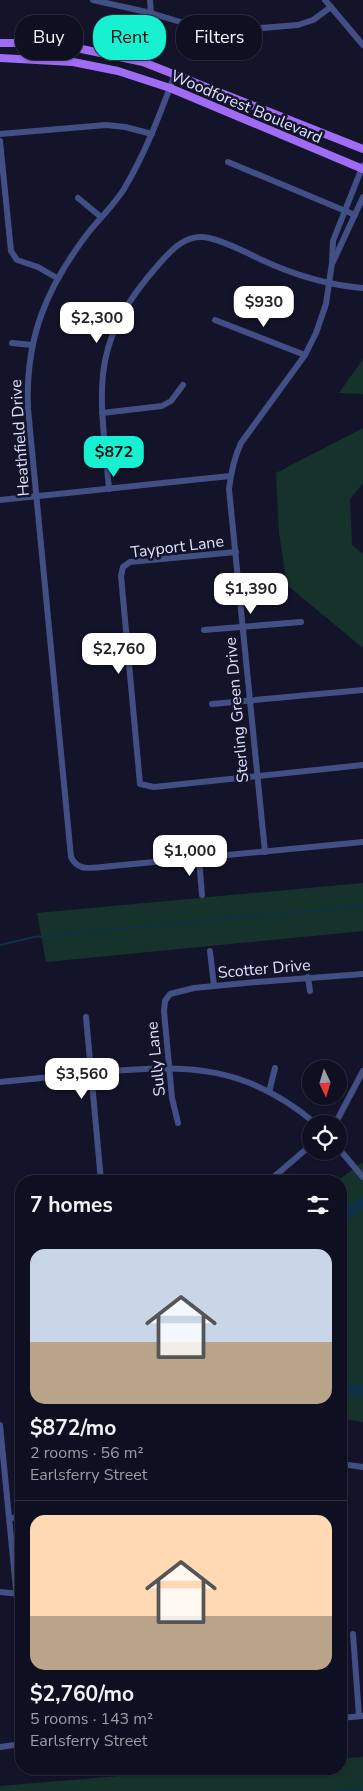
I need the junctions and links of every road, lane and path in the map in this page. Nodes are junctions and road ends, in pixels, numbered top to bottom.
1 (93, 0) edge
2 (150, 0) edge
3 (325, 0) edge
4 (331, 7) junction
5 (151, 13) junction
6 (0, 43) edge
7 (363, 45) edge
8 (0, 58) edge
9 (175, 74) junction
10 (170, 88) junction
11 (0, 134) edge
12 (152, 134) junction
13 (0, 141) edge
14 (363, 149) edge
15 (228, 162) dead end
16 (363, 167) edge
17 (363, 197) edge
18 (78, 198) dead end
19 (344, 212) junction
20 (355, 216) junction
21 (101, 217) junction
22 (332, 263) junction
23 (57, 278) junction
24 (329, 283) junction
25 (363, 288) edge
26 (215, 320) dead end
27 (12, 344) dead end
28 (32, 346) junction
29 (305, 355) junction
30 (183, 385) dead end
31 (102, 412) junction
32 (230, 476) junction
33 (109, 490) junction
34 (36, 497) junction
35 (0, 500) edge
36 (236, 552) junction
37 (301, 622) dead end
38 (242, 627) junction
39 (204, 630) dead end
40 (363, 690) edge
41 (250, 701) junction
42 (212, 704) dead end
43 (363, 765) edge
44 (256, 776) junction
45 (363, 842) edge
46 (265, 852) junction
47 (198, 858) junction
48 (202, 895) dead end
49 (210, 950) dead end
50 (363, 974) edge
51 (308, 977) junction
52 (214, 986) junction
53 (310, 991) dead end
54 (169, 994) joint
55 (86, 1017) dead end
56 (170, 1067) junction
57 (275, 1068) dead end
58 (363, 1071) edge
59 (90, 1073) junction
60 (0, 1082) edge
61 (269, 1092) junction
62 (306, 1115) edge
63 (340, 1115) edge
64 (178, 1123) dead end
65 (302, 1153) edge
66 (347, 1158) edge
67 (99, 1175) edge
68 (277, 1175) edge
69 (363, 1177) edge
70 (0, 1425) edge
71 (347, 1465) edge
72 (363, 1467) edge
73 (10, 1518) junction
74 (15, 1518) edge
75 (15, 1560) edge
76 (0, 1592) edge
77 (15, 1593) edge
78 (353, 1634) dead end
79 (361, 1716) edge
80 (347, 1717) edge
81 (15, 1745) edge
82 (0, 1747) edge

1 - 5 street
2 - 5 street
3 - 4 street
4 - 5 street
4 - 7 street
6 - 9 main road, Woodforest Boulevard
8 - 10 main road, Woodforest Boulevard
9 - 10 street, Heathfield Drive
9 - 14 main road, Woodforest Boulevard
10 - 12 street, Heathfield Drive
10 - 16 main road, Woodforest Boulevard
11 - 12 street
12 - 21 street, Heathfield Drive
13 - 23 street
15 - 19 street
16 - 19 street, Sterling Green Drive
17 - 20 street, Sterling Green Drive
18 - 21 street
19 - 20 street
19 - 22 street, Sterling Green Drive
20 - 22 street, Sterling Green Drive
21 - 23 street, Heathfield Drive
22 - 24 street, Sterling Green Drive
23 - 28 street, Heathfield Drive
24 - 25 street
24 - 29 street, Sterling Green Drive
24 - 31 street
26 - 29 street
27 - 28 street
28 - 34 street, Heathfield Drive
29 - 32 street, Sterling Green Drive
30 - 31 street
31 - 33 street
32 - 33 street
32 - 36 street, Sterling Green Drive
33 - 34 street
34 - 35 street
34 - 47 street, Heathfield Drive
36 - 38 street, Sterling Green Drive
36 - 44 street, Tayport Lane
37 - 38 street
38 - 39 street
38 - 41 street, Sterling Green Drive
40 - 41 street
41 - 42 street
41 - 44 street, Sterling Green Drive
43 - 44 street
44 - 46 street, Sterling Green Drive
45 - 46 street
46 - 47 street
47 - 48 street
49 - 52 street
50 - 51 street, Scotter Drive
51 - 52 street, Scotter Drive
51 - 53 street
52 - 54 street, Scotter Drive
54 - 56 street, Sully Lane
55 - 59 street
56 - 59 street
56 - 61 street
56 - 64 street, Sully Lane
57 - 61 street
58 - 63 street
59 - 60 street
59 - 67 street
61 - 62 street
65 - 68 street
66 - 69 street
70 - 73 street
71 - 72 street
73 - 74 street
73 - 75 street
76 - 77 street
78 - 79 street
79 - 80 street
81 - 82 street

